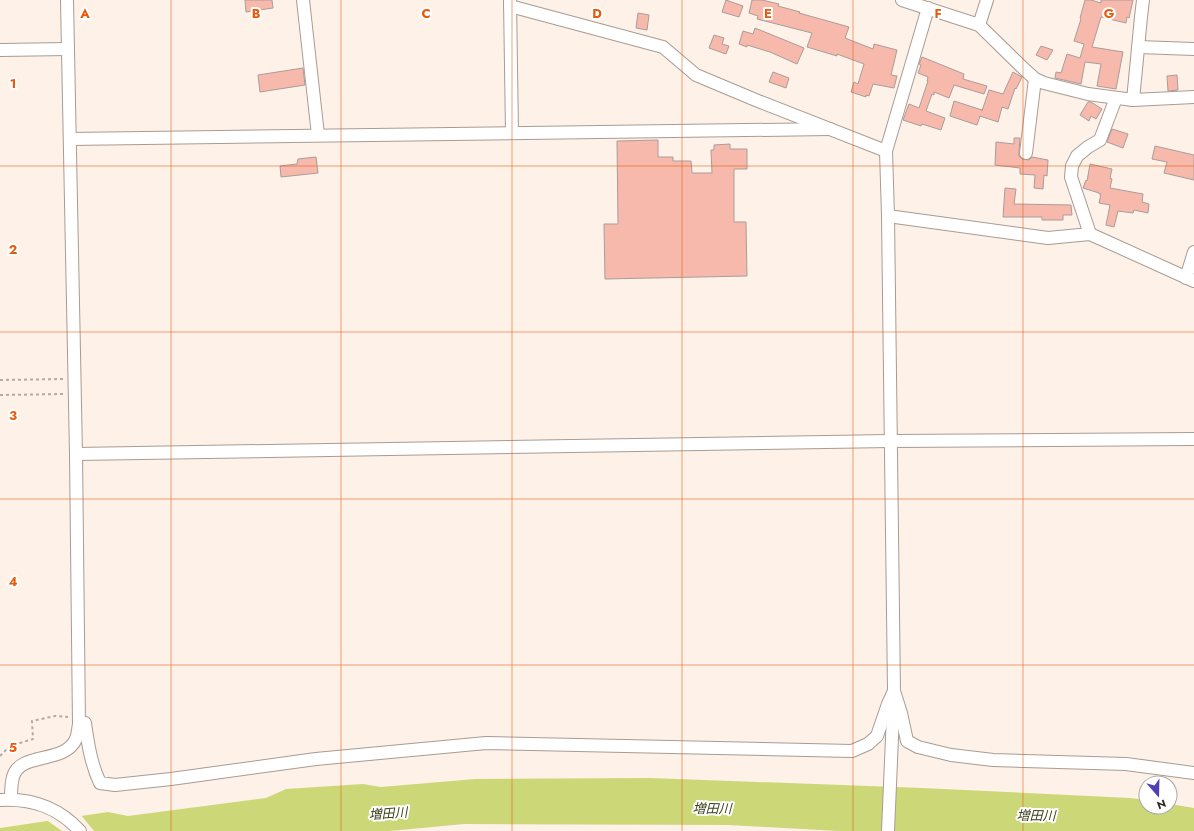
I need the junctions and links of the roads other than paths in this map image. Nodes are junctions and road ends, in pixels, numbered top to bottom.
1 (67, 0) edge
2 (303, 0) edge
3 (902, 0) edge
4 (987, 0) edge
5 (1143, 0) edge
6 (510, 3) edge
7 (928, 8) junction
8 (980, 25) junction
9 (1138, 47) junction
10 (68, 49) junction
11 (1194, 49) edge
12 (0, 50) edge
13 (1035, 79) junction
14 (1194, 97) edge
15 (1116, 98) junction
16 (1133, 100) junction
17 (830, 129) junction
18 (512, 133) junction
19 (318, 136) junction
20 (70, 139) junction
21 (886, 151) junction
22 (1026, 153) dead end
23 (888, 216) junction
24 (1090, 234) junction
25 (1194, 252) edge
26 (1190, 280) edge
27 (1194, 439) edge
28 (890, 441) junction
29 (76, 454) junction
30 (894, 691) junction
31 (79, 721) junction
32 (1194, 773) edge
33 (6, 799) edge
34 (80, 831) edge
35 (888, 831) edge

1 - 10 street
2 - 19 street
3 - 7 street
4 - 8 street
5 - 9 street
6 - 17 street
6 - 18 street
7 - 8 street
7 - 21 street
8 - 13 street
9 - 11 street
9 - 16 street
10 - 12 street
10 - 20 street
13 - 15 street
13 - 22 street
14 - 16 street
15 - 16 street
15 - 24 street
17 - 18 street
17 - 21 street
18 - 19 street
19 - 20 street
20 - 29 street
21 - 23 street
23 - 24 street
23 - 28 street
24 - 26 street
25 - 26 street
27 - 28 street
28 - 29 street
28 - 30 street
29 - 31 street
30 - 31 street
30 - 32 street
30 - 35 street
31 - 33 street
33 - 34 street

